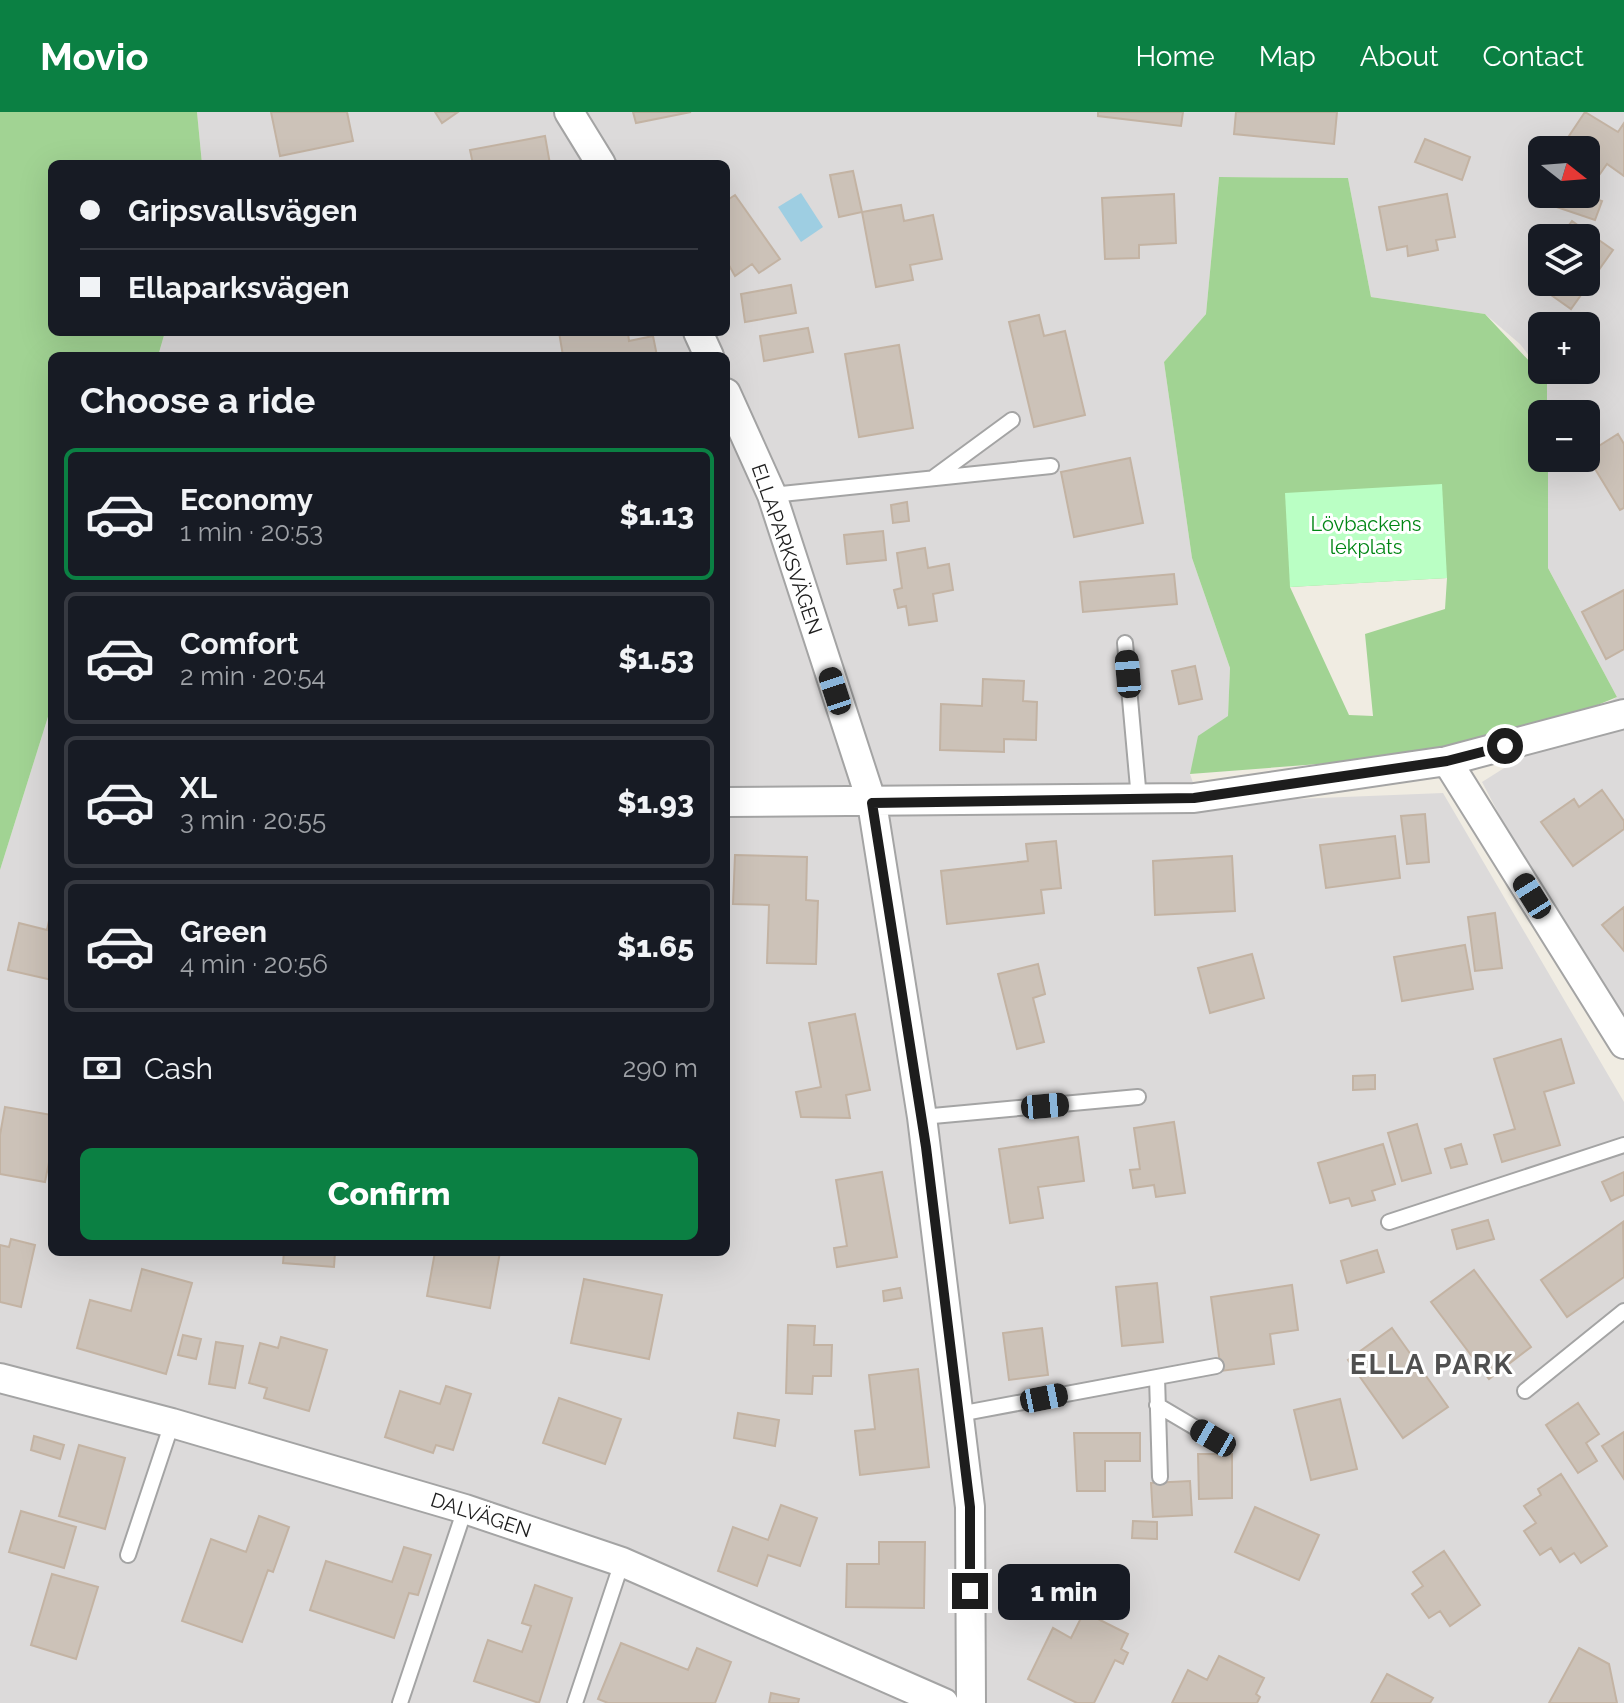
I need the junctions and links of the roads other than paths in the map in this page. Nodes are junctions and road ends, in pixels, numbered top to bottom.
1 (569, 112) edge
2 (599, 160) edge
3 (730, 402) edge
4 (1012, 420) dead end
5 (1051, 466) dead end
6 (933, 478) junction
7 (772, 495) junction
8 (1125, 643) dead end
9 (1624, 714) edge
10 (1447, 761) junction
11 (1139, 799) junction
12 (730, 802) edge
13 (872, 803) junction
14 (1624, 1044) edge
15 (1138, 1097) dead end
16 (922, 1117) junction
17 (1624, 1145) edge
18 (1389, 1222) dead end
19 (1624, 1311) edge
20 (1216, 1366) dead end
21 (1157, 1377) junction
22 (0, 1378) edge
23 (1525, 1391) dead end
24 (1157, 1405) junction
25 (959, 1414) junction
26 (172, 1423) junction
27 (1213, 1438) dead end
28 (1160, 1477) dead end
29 (465, 1509) junction
30 (128, 1555) dead end
31 (622, 1562) junction
32 (400, 1703) edge
33 (575, 1703) edge
34 (944, 1703) edge
35 (971, 1703) edge

1 - 2 street
3 - 7 street, ELLAPARKSVÄGEN
4 - 6 lane
5 - 6 lane
6 - 7 lane
7 - 13 street, ELLAPARKSVÄGEN
8 - 11 lane
9 - 10 street
10 - 11 street
10 - 14 street
11 - 13 street
12 - 13 street
13 - 16 street, ELLAPARKSVÄGEN
15 - 16 lane
16 - 25 street, ELLAPARKSVÄGEN
17 - 18 lane
19 - 23 lane
20 - 21 lane
21 - 24 lane
21 - 25 lane
22 - 26 street, DALVÄGEN
24 - 27 lane
24 - 28 lane
25 - 35 street, ELLAPARKSVÄGEN
26 - 29 street, DALVÄGEN
26 - 30 lane
29 - 31 street, DALVÄGEN
29 - 32 lane
31 - 33 lane
31 - 34 street, DALVÄGEN

